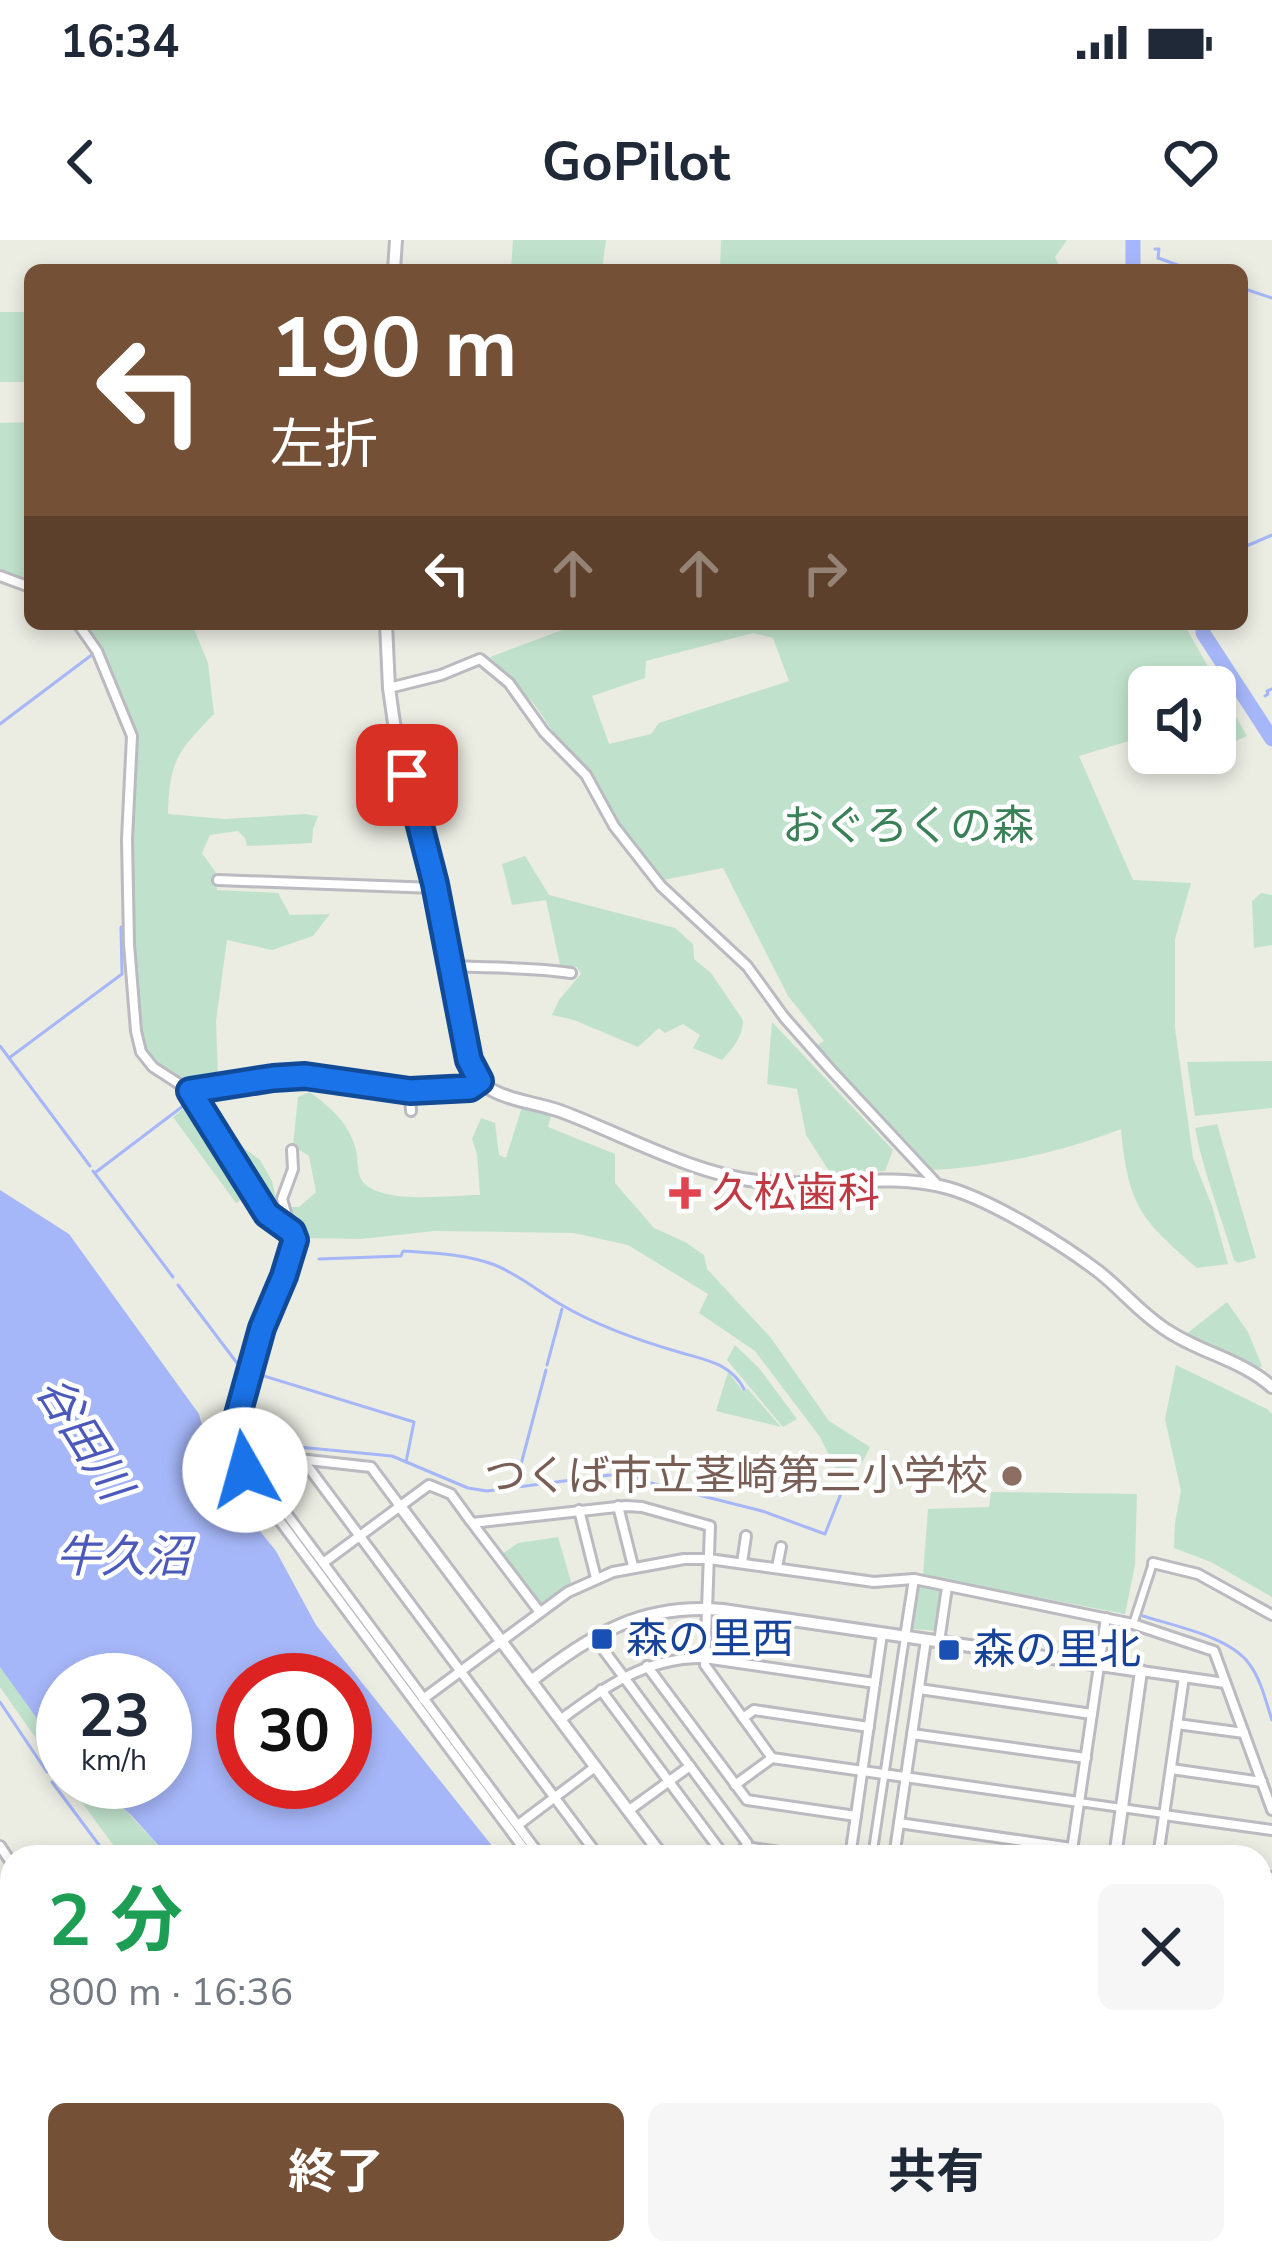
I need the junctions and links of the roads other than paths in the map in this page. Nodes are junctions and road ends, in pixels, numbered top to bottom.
1 (82, 630) edge
2 (386, 630) edge
3 (389, 688) junction
4 (218, 880) dead end
5 (436, 888) junction
6 (451, 966) junction
7 (572, 973) dead end
8 (480, 1081) junction
9 (190, 1091) junction
10 (410, 1091) junction
11 (411, 1111) dead end
12 (292, 1150) dead end
13 (935, 1182) dead end
14 (292, 1232) junction
15 (1272, 1387) edge
16 (244, 1459) junction
17 (303, 1460) junction
18 (256, 1475) junction
19 (400, 1506) junction
20 (618, 1506) junction
21 (579, 1510) junction
22 (472, 1523) junction
23 (360, 1536) junction
24 (746, 1536) dead end
25 (781, 1547) dead end
26 (709, 1559) junction
27 (742, 1563) junction
28 (1154, 1563) joint
29 (323, 1564) junction
30 (633, 1566) junction
31 (777, 1567) junction
32 (596, 1578) junction
33 (914, 1579) junction
34 (947, 1587) junction
35 (706, 1609) junction
36 (539, 1611) junction
37 (1272, 1615) edge
38 (1106, 1618) junction
39 (1133, 1624) junction
40 (883, 1634) junction
41 (593, 1636) junction
42 (904, 1637) junction
43 (500, 1640) junction
44 (932, 1641) junction
45 (704, 1658) junction
46 (646, 1666) junction
47 (1100, 1666) junction
48 (460, 1671) junction
49 (1141, 1672) junction
50 (622, 1676) junction
51 (1184, 1677) junction
52 (531, 1681) junction
53 (875, 1683) junction
54 (1225, 1683) junction
55 (919, 1689) junction
56 (601, 1690) junction
57 (423, 1699) junction
58 (1092, 1714) junction
59 (743, 1718) junction
60 (560, 1720) junction
61 (1178, 1724) junction
62 (869, 1727) junction
63 (1244, 1733) junction
64 (912, 1734) junction
65 (772, 1758) junction
66 (1085, 1758) junction
67 (690, 1766) junction
68 (595, 1767) junction
69 (1171, 1769) junction
70 (862, 1771) junction
71 (884, 1774) junction
72 (906, 1777) junction
73 (669, 1781) junction
74 (1262, 1782) junction
75 (735, 1785) junction
76 (555, 1798) junction
77 (1079, 1802) junction
78 (1121, 1809) junction
79 (1272, 1810) edge
80 (628, 1811) junction
81 (1164, 1815) junction
82 (856, 1816) junction
83 (899, 1823) junction
84 (518, 1826) junction
85 (1272, 1830) edge
86 (521, 1845) edge
87 (532, 1845) edge
88 (590, 1845) edge
89 (653, 1845) edge
90 (720, 1845) edge
91 (746, 1845) edge
92 (852, 1845) edge
93 (874, 1845) edge
94 (896, 1845) edge
95 (1026, 1845) edge
96 (1073, 1845) edge
97 (1116, 1845) edge
98 (1160, 1845) edge

1 - 9 street
2 - 3 street
3 - 5 street
3 - 13 street
4 - 5 street
5 - 6 street
6 - 7 street
6 - 8 street
8 - 10 street
8 - 15 street
9 - 10 street
9 - 14 street
10 - 11 street
12 - 14 street
14 - 16 street
16 - 18 street
16 - 86 street
17 - 18 street
17 - 19 street
17 - 23 street
18 - 29 street
19 - 22 street
19 - 23 street
19 - 43 street
20 - 21 street
20 - 26 street
20 - 30 street
21 - 22 street
21 - 32 street
22 - 36 street
23 - 29 street
23 - 48 street
24 - 27 street
25 - 31 street
26 - 27 street
26 - 30 street
26 - 35 street
27 - 31 street
28 - 37 street
28 - 39 street
29 - 57 street
30 - 32 street
31 - 33 street
32 - 36 street
33 - 34 street
33 - 42 street
34 - 38 street
34 - 44 street
35 - 40 street
35 - 41 street
35 - 45 street
36 - 43 street
38 - 39 street
38 - 47 street
39 - 54 street
40 - 42 street
40 - 53 street
41 - 50 street
41 - 52 street
42 - 44 street
42 - 71 street
43 - 48 street
43 - 52 street
44 - 47 street
44 - 55 street
45 - 46 street
45 - 53 street
45 - 59 street
46 - 50 street
46 - 75 street
47 - 49 street
47 - 58 street
48 - 57 street
48 - 76 street
49 - 51 street
49 - 78 street
50 - 56 street
50 - 67 street
51 - 54 street
51 - 61 street
52 - 60 street
53 - 62 street
54 - 63 street
55 - 58 street
55 - 64 street
56 - 60 street
56 - 73 street
57 - 84 street
58 - 66 street
59 - 62 street
59 - 65 street
60 - 68 street
61 - 63 street
61 - 69 street
62 - 70 street
63 - 74 street
64 - 66 street
64 - 72 street
65 - 70 street
65 - 75 street
66 - 77 street
67 - 73 street
67 - 91 street
68 - 76 street
68 - 80 street
69 - 74 street
69 - 81 street
70 - 71 street
70 - 82 street
71 - 72 street
71 - 93 street
72 - 77 street
72 - 83 street
73 - 80 street
73 - 90 street
74 - 79 street
75 - 82 street
76 - 84 street
76 - 88 street
77 - 78 street
77 - 96 street
78 - 81 street
78 - 97 street
80 - 89 street
81 - 85 street
81 - 98 street
82 - 92 street
83 - 94 street
83 - 95 street
84 - 87 street

